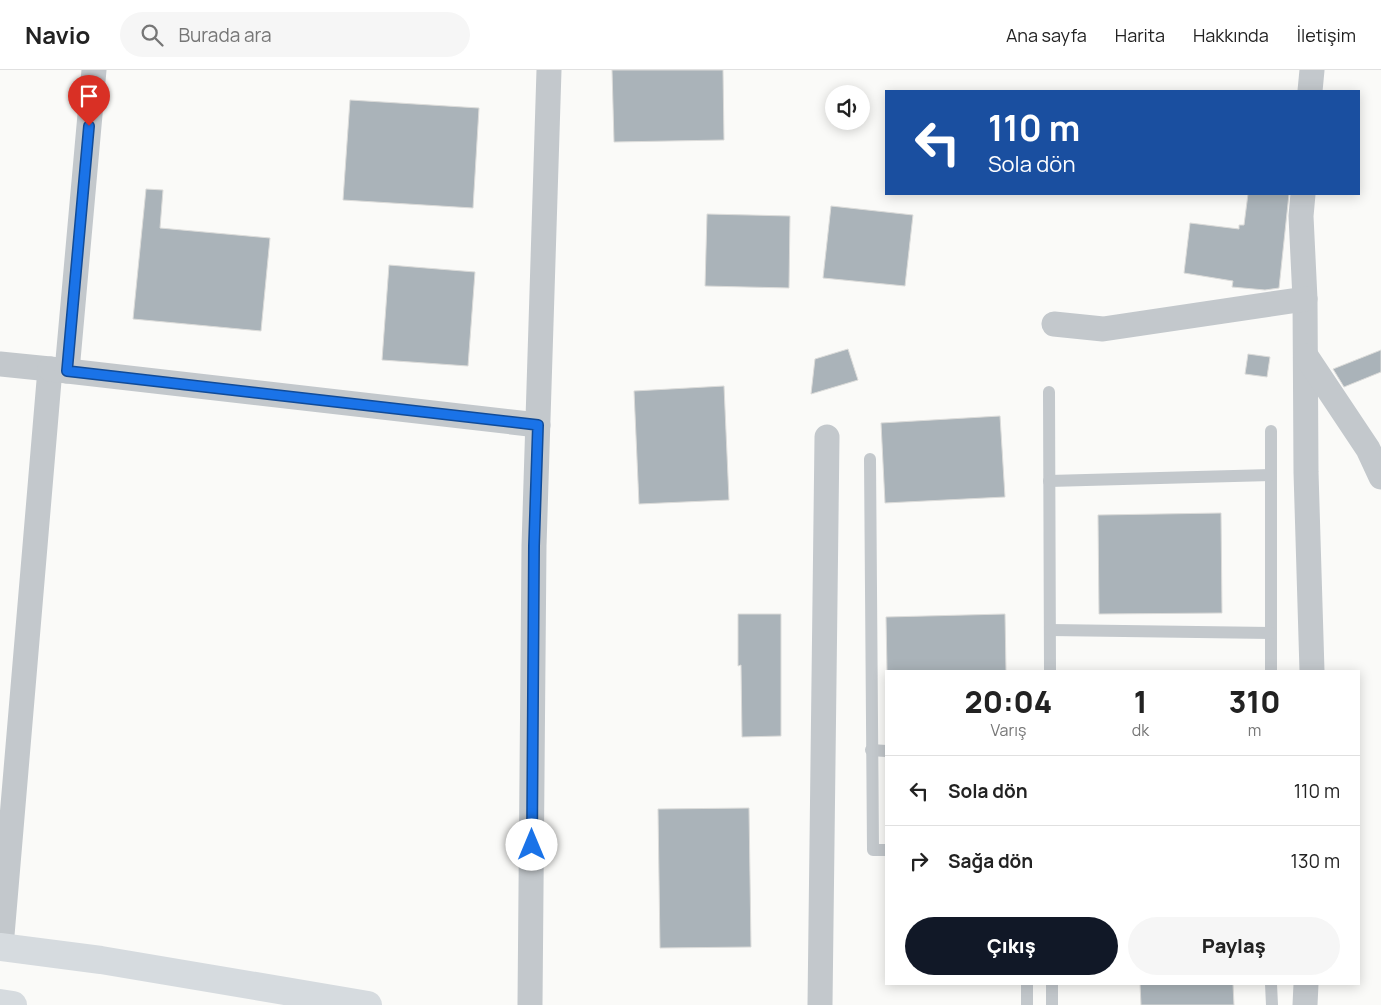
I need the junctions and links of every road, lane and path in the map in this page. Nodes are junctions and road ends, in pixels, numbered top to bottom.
1 (94, 70) edge
2 (549, 70) edge
3 (1312, 70) edge
4 (1310, 90) edge
5 (1303, 195) edge
6 (1306, 299) junction
7 (1054, 324) dead end
8 (1306, 356) junction
9 (0, 364) edge
10 (59, 370) junction
11 (1049, 392) dead end
12 (538, 425) junction
13 (1271, 431) dead end
14 (827, 437) dead end
15 (870, 459) dead end
16 (1271, 475) junction
17 (1381, 477) edge
18 (1049, 481) junction
19 (1050, 630) junction
20 (1271, 633) junction
21 (1050, 670) edge
22 (1271, 670) edge
23 (1312, 670) edge
24 (871, 750) junction
25 (885, 751) edge
26 (885, 850) edge
27 (0, 947) edge
28 (1027, 985) edge
29 (1052, 985) edge
30 (1272, 985) edge
31 (1306, 985) edge
32 (0, 1003) edge
33 (13, 1005) edge
34 (368, 1005) edge
35 (530, 1005) edge
36 (820, 1005) edge
37 (1027, 1005) edge
38 (1052, 1005) edge
39 (1272, 1005) edge
40 (1305, 1005) edge

1 - 10 street
2 - 12 street
3 - 4 street
5 - 6 street
6 - 7 street
6 - 8 street
8 - 17 street
8 - 23 street
9 - 10 street
10 - 12 street
10 - 27 street
11 - 18 lane
12 - 35 street
13 - 16 lane
14 - 36 street
15 - 24 lane
16 - 18 lane
16 - 20 lane
18 - 19 lane
19 - 20 lane
19 - 21 lane
20 - 22 lane
24 - 25 lane
24 - 26 lane
27 - 34 main road
28 - 37 lane
29 - 38 lane
30 - 39 lane
31 - 40 street
32 - 33 main road

